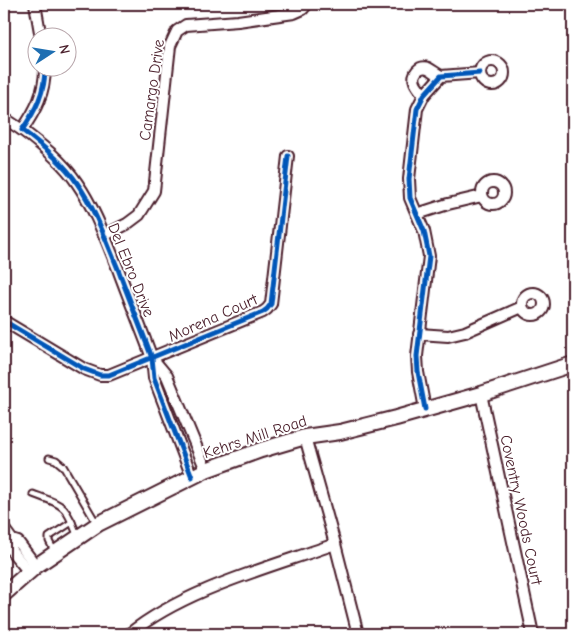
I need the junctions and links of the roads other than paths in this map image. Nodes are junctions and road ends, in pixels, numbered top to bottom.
1 (35, 4) edge
2 (308, 4) edge
3 (39, 28) edge
4 (480, 73) dead end
5 (441, 76) junction
6 (43, 78) edge
7 (424, 95) junction
8 (4, 118) edge
9 (22, 130) junction
10 (288, 156) dead end
11 (482, 196) dead end
12 (417, 214) junction
13 (105, 235) junction
14 (522, 307) dead end
15 (4, 321) edge
16 (419, 334) junction
17 (152, 358) junction
18 (573, 364) edge
19 (481, 394) junction
20 (425, 409) junction
21 (305, 437) junction
22 (49, 458) dead end
23 (206, 470) junction
24 (192, 476) junction
25 (33, 494) dead end
26 (72, 522) junction
27 (98, 524) junction
28 (4, 529) edge
29 (78, 536) junction
30 (335, 544) junction
31 (54, 553) junction
32 (32, 569) junction
33 (4, 594) edge
34 (129, 634) edge
35 (358, 634) edge
36 (532, 634) edge

1 - 3 street
2 - 13 street, Camargo Drive
4 - 5 street
5 - 7 street
5 - 7 street
6 - 9 street
7 - 12 street
8 - 9 street, Del Ebro Drive
9 - 13 street, Del Ebro Drive
10 - 17 street, Morena Court
11 - 12 street
12 - 16 street
13 - 17 street, Del Ebro Drive
14 - 16 street
15 - 17 street, Morena Court
16 - 20 street
17 - 23 street, Del Ebro Drive
17 - 24 street, Del Ebro Drive
18 - 19 main road, Kehrs Mill Road
19 - 20 main road, Kehrs Mill Road
19 - 36 street, Coventry Woods Court
20 - 21 main road, Kehrs Mill Road
21 - 23 main road, Kehrs Mill Road
21 - 30 street
22 - 27 lane
23 - 24 main road, Kehrs Mill Road
24 - 27 main road, Kehrs Mill Road
25 - 26 lane
26 - 29 lane
26 - 31 lane
27 - 29 main road, Kehrs Mill Road
28 - 32 street
29 - 31 main road, Kehrs Mill Road
30 - 34 street
30 - 35 street
31 - 32 main road, Kehrs Mill Road
32 - 33 main road, Kehrs Mill Road

